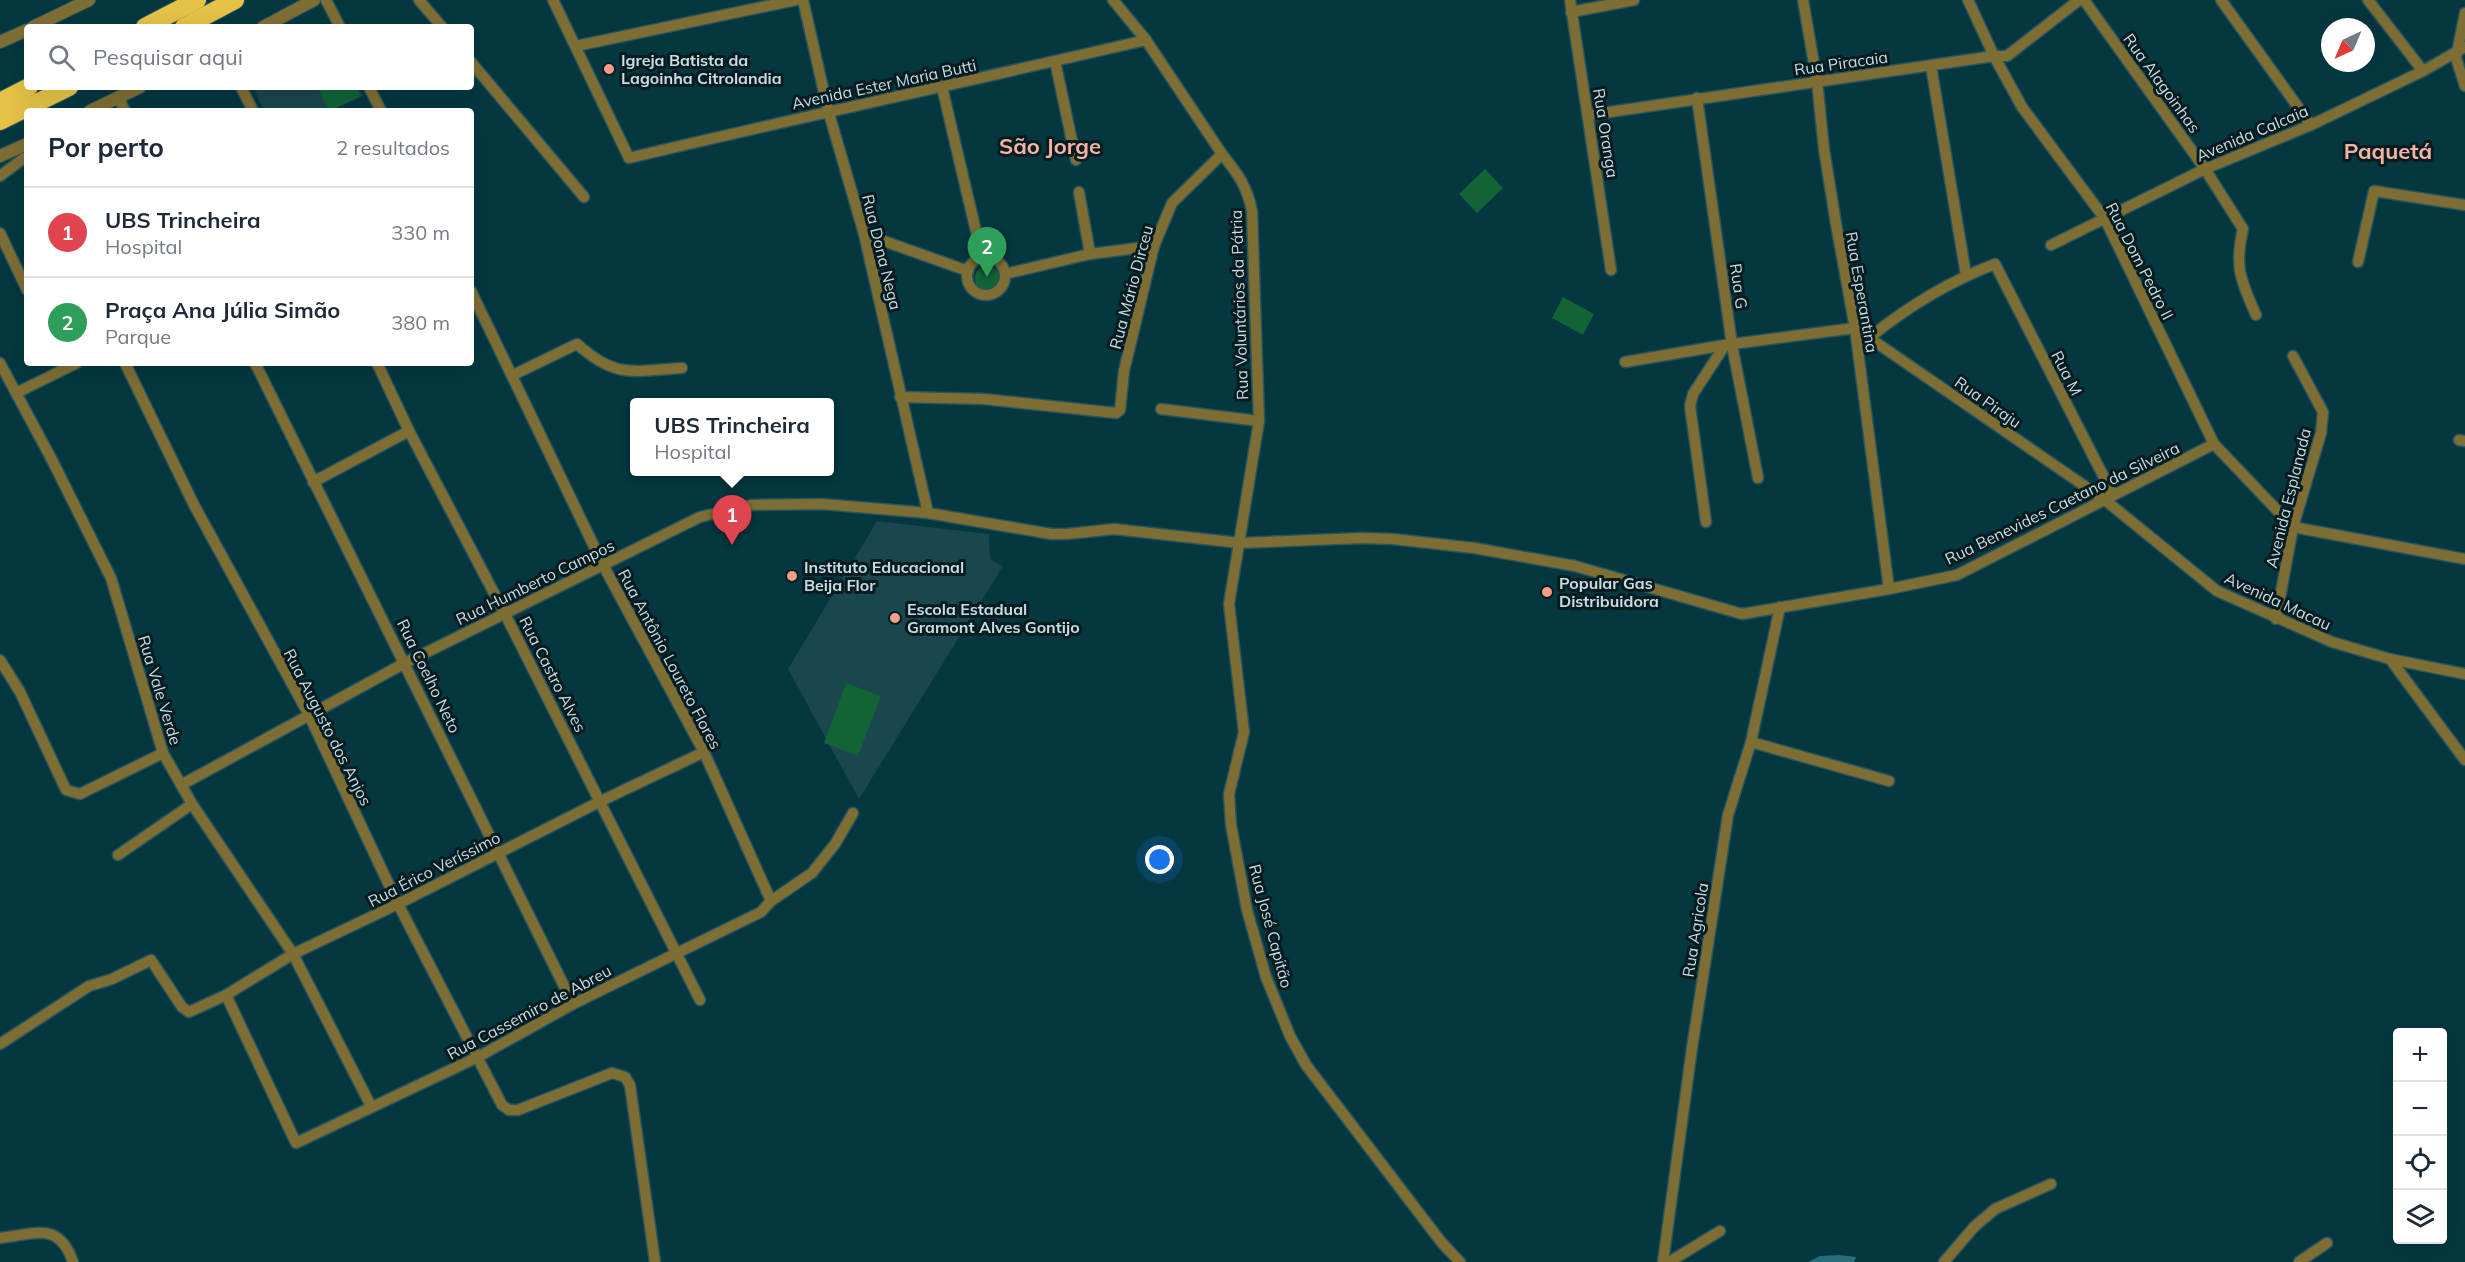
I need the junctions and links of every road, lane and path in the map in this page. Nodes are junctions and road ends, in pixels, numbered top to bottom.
1 (89, 0) edge
2 (197, 0) edge
3 (235, 0) edge
4 (314, 0) edge
5 (326, 0) edge
6 (419, 0) edge
7 (553, 0) edge
8 (796, 0) edge
9 (803, 0) edge
10 (1113, 0) edge
11 (1570, 0) edge
12 (1634, 0) edge
13 (1803, 0) edge
14 (1968, 0) edge
15 (2079, 0) edge
16 (2084, 0) edge
17 (2221, 0) edge
18 (2368, 0) edge
19 (71, 4) edge
20 (1571, 12) junction
21 (2465, 13) edge
22 (38, 24) edge
23 (151, 24) edge
24 (190, 24) edge
25 (268, 24) edge
26 (338, 24) edge
27 (439, 24) edge
28 (24, 31) edge
29 (1146, 40) junction
30 (0, 42) edge
31 (576, 46) junction
32 (2461, 48) edge
33 (1994, 56) junction
34 (1055, 61) junction
35 (474, 66) edge
36 (1931, 66) junction
37 (2423, 71) junction
38 (1817, 81) junction
39 (2465, 86) edge
40 (942, 87) junction
41 (24, 90) edge
42 (63, 90) edge
43 (133, 90) edge
44 (242, 90) edge
45 (370, 90) edge
46 (118, 97) junction
47 (1697, 98) junction
48 (0, 102) edge
49 (26, 108) edge
50 (96, 108) edge
51 (124, 108) edge
52 (252, 108) edge
53 (380, 108) edge
54 (24, 109) edge
55 (828, 110) junction
56 (1589, 115) junction
57 (0, 121) edge
58 (2311, 125) junction
59 (24, 153) edge
60 (1222, 154) junction
61 (0, 156) edge
62 (1076, 160) dead end
63 (2205, 169) junction
64 (0, 176) edge
65 (1079, 192) dead end
66 (584, 196) dead end
67 (2465, 205) edge
68 (2105, 219) junction
69 (0, 232) edge
70 (864, 234) junction
71 (2051, 245) dead end
72 (1154, 246) junction
73 (1090, 254) junction
74 (982, 257) junction
75 (2358, 262) dead end
76 (1611, 270) dead end
77 (968, 271) junction
78 (1005, 274) junction
79 (1966, 275) junction
80 (24, 284) edge
81 (474, 297) edge
82 (2256, 315) dead end
83 (1855, 328) junction
84 (1869, 338) junction
85 (1729, 345) junction
86 (2293, 356) dead end
87 (1625, 362) dead end
88 (0, 363) edge
89 (63, 366) edge
90 (126, 366) edge
91 (256, 366) edge
92 (378, 366) edge
93 (682, 368) dead end
94 (513, 375) junction
95 (16, 393) junction
96 (900, 397) junction
97 (1161, 409) dead end
98 (1259, 422) junction
99 (409, 431) junction
100 (2214, 444) junction
101 (1758, 478) dead end
102 (314, 482) junction
103 (2109, 498) junction
104 (928, 513) junction
105 (1706, 522) dead end
106 (2293, 527) junction
107 (1240, 543) junction
108 (2465, 559) edge
109 (603, 566) junction
110 (1889, 589) junction
111 (1780, 607) junction
112 (506, 614) junction
113 (2276, 619) junction
114 (0, 660) edge
115 (2390, 660) junction
116 (405, 663) junction
117 (2465, 674) edge
118 (309, 715) junction
119 (1751, 741) junction
120 (163, 753) junction
121 (704, 753) junction
122 (2465, 760) edge
123 (1889, 781) dead end
124 (181, 785) junction
125 (601, 801) junction
126 (192, 804) junction
127 (853, 813) dead end
128 (499, 854) junction
129 (118, 855) dead end
130 (771, 901) junction
131 (398, 904) junction
132 (293, 954) junction
133 (675, 954) junction
134 (225, 995) junction
135 (700, 1000) dead end
136 (573, 1004) junction
137 (0, 1044) edge
138 (478, 1057) junction
139 (371, 1106) junction
140 (2051, 1184) dead end
141 (1720, 1231) dead end
142 (0, 1238) edge
143 (2327, 1243) dead end
144 (73, 1262) edge
145 (655, 1262) edge
146 (1460, 1262) edge
147 (1663, 1262) edge
148 (1669, 1262) edge
149 (1944, 1262) edge
150 (2299, 1262) edge

1 - 19 street
2 - 23 highway
3 - 24 highway
4 - 25 street
5 - 26 street
6 - 27 street
7 - 31 street
8 - 31 street
9 - 55 street, Rua Dona Nega
10 - 29 street, Rua Voluntários da Pátria
11 - 20 street, Rua Oranga
12 - 20 street
13 - 38 street, Rua Esperantina
14 - 33 street, Rua Dom Pedro II
15 - 33 street, Rua Piracaia
16 - 63 street, Rua Alagoinhas
17 - 58 street
18 - 37 street
19 - 22 street
20 - 56 street, Rua Oranga
21 - 32 street
28 - 30 street
29 - 34 street, Avenida Ester Maria Butti
29 - 60 street, Rua Voluntários da Pátria
31 - 55 street, Avenida Ester Maria Butti
32 - 37 street, Avenida Calcaia
32 - 39 street
33 - 36 street, Rua Piracaia
33 - 68 street, Rua Dom Pedro II
34 - 40 street, Avenida Ester Maria Butti
34 - 62 street
35 - 66 street
36 - 38 street, Rua Piracaia
36 - 79 street
37 - 58 street, Avenida Calcaia
38 - 47 street, Rua Piracaia
38 - 83 street, Rua Esperantina
40 - 55 street, Avenida Ester Maria Butti
40 - 74 street
41 - 48 highway
42 - 49 highway
43 - 46 street
44 - 52 street
45 - 53 street
46 - 50 street
46 - 51 street
47 - 56 street, Rua Piracaia
47 - 85 street, Rua G
54 - 57 highway
55 - 70 street, Rua Dona Nega
56 - 76 street, Rua Oranga
58 - 63 street, Avenida Calcaia
59 - 61 street
59 - 64 street
60 - 72 street, Rua Mário Dirceu
60 - 98 street, Rua Voluntários da Pátria
63 - 68 street, Avenida Calcaia
63 - 82 street, Rua Alagoinhas
65 - 73 street
67 - 75 street
68 - 71 street, Avenida Calcaia
68 - 100 street, Rua Dom Pedro II
69 - 80 street
70 - 77 street
70 - 96 street, Rua Dona Nega
72 - 73 street
72 - 96 street, Rua Mário Dirceu
73 - 78 street
74 - 77 street
74 - 78 street
77 - 78 street
79 - 84 street
79 - 103 street, Rua M
81 - 94 street, Rua Antônio Loureto Flores
83 - 84 street, Rua Piraju
83 - 85 street
83 - 110 street, Rua Esperantina
84 - 103 street, Rua Piraju
85 - 87 street
85 - 101 street, Rua G
85 - 105 street
86 - 106 street, Avenida Esplanada
88 - 95 street, Rua Vale Verde
89 - 95 street
90 - 118 street, Rua Augusto dos Anjos
91 - 102 street, Rua Coelho Neto
92 - 99 street, Rua Castro Alves
93 - 94 street
94 - 109 street, Rua Antônio Loureto Flores
95 - 120 street, Rua Vale Verde
96 - 104 street, Rua Dona Nega
97 - 98 street
98 - 107 street, Rua Voluntários da Pátria
99 - 102 street
99 - 112 street, Rua Castro Alves
100 - 103 street, Rua Benevides Caetano da Silveira
100 - 106 street, Rua Dom Pedro II
102 - 116 street, Rua Coelho Neto
103 - 110 street, Rua Benevides Caetano da Silveira
103 - 113 street, Avenida Macau
104 - 107 street, Rua Benevides Caetano da Silveira
104 - 109 street, Rua Humberto Campos
106 - 108 street
106 - 113 street, Avenida Esplanada
107 - 111 street, Rua Benevides Caetano da Silveira
107 - 146 street, Rua José Capitão
109 - 112 street, Rua Humberto Campos
109 - 121 street, Rua Antônio Loureto Flores
110 - 111 street, Rua Benevides Caetano da Silveira
111 - 119 street, Rua Agricola
112 - 116 street, Rua Humberto Campos
112 - 125 street, Rua Castro Alves
113 - 115 street, Avenida Macau
114 - 120 street
115 - 117 street, Avenida Macau
115 - 122 street
116 - 118 street, Rua Humberto Campos
116 - 128 street, Rua Coelho Neto
118 - 124 street, Rua Humberto Campos
118 - 131 street, Rua Augusto dos Anjos
119 - 123 street
119 - 147 street, Rua Agricola
120 - 124 street, Rua Vale Verde
121 - 125 street, Rua Érico Veríssimo
121 - 130 street, Rua Antônio Loureto Flores
124 - 126 street, Rua Vale Verde
125 - 128 street, Rua Érico Veríssimo
125 - 133 street, Rua Castro Alves
126 - 129 street
126 - 132 street, Rua Vale Verde
127 - 130 street
128 - 131 street, Rua Érico Veríssimo
128 - 136 street, Rua Coelho Neto
130 - 133 street, Rua Cassemiro de Abreu
131 - 132 street, Rua Érico Veríssimo
131 - 138 street, Rua Augusto dos Anjos
132 - 134 street, Rua Érico Veríssimo
132 - 139 street, Rua Vale Verde
133 - 135 street, Rua Castro Alves
133 - 136 street, Rua Cassemiro de Abreu
134 - 137 street, Rua Érico Veríssimo
134 - 139 street, Rua Cassemiro de Abreu
136 - 138 street, Rua Cassemiro de Abreu
138 - 139 street, Rua Cassemiro de Abreu
138 - 145 street, Rua Augusto dos Anjos
140 - 149 street
141 - 148 street
142 - 144 street
143 - 150 street

